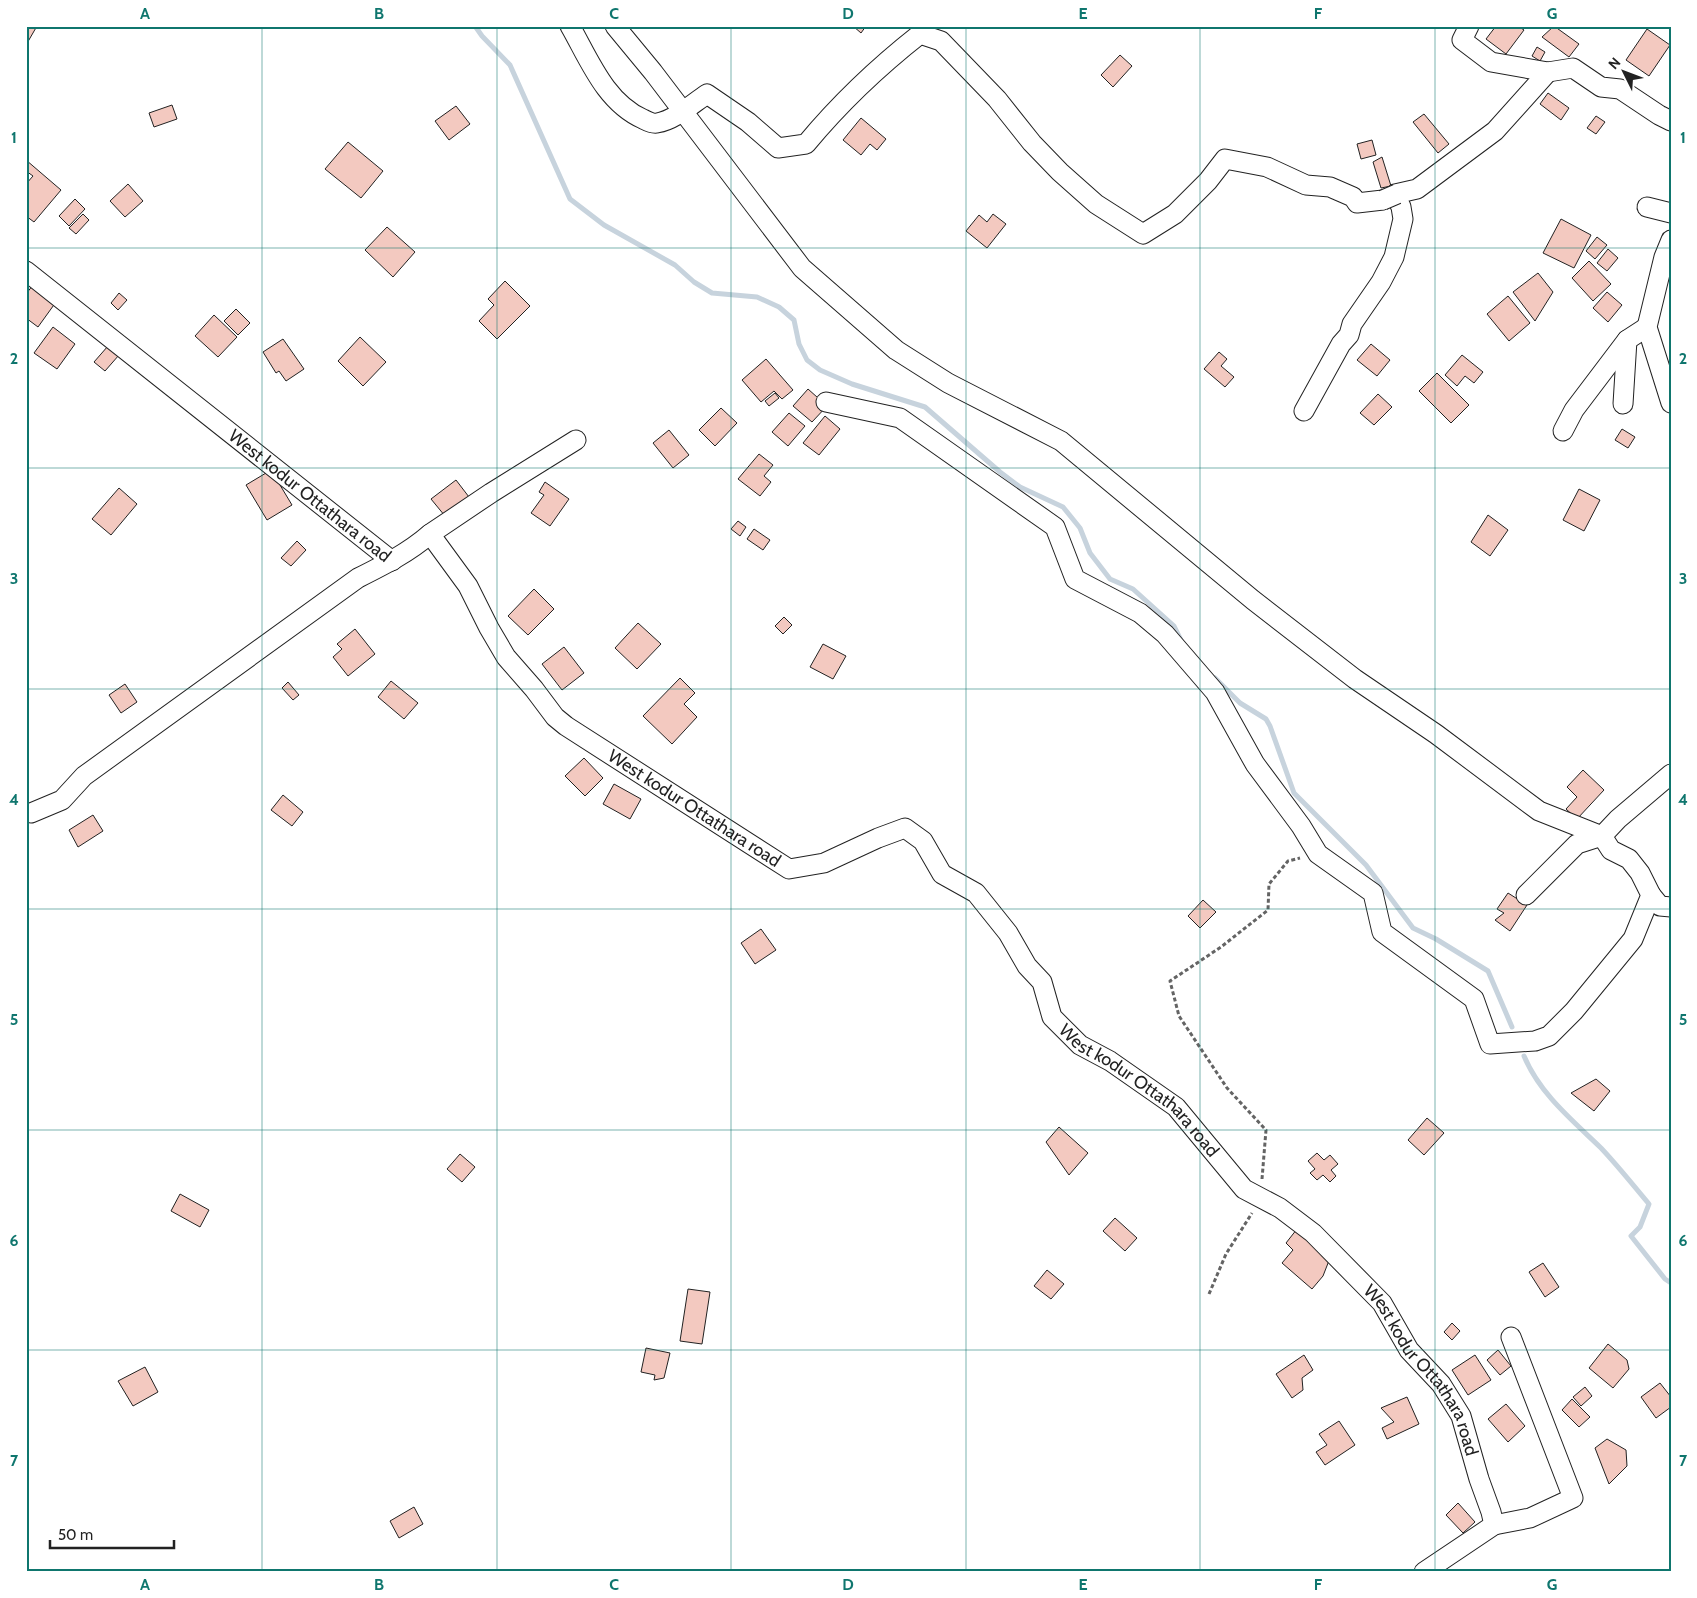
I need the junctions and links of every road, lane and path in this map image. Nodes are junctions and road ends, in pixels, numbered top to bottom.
1 (570, 26) edge
2 (615, 26) edge
3 (1469, 26) edge
4 (1548, 72) junction
5 (682, 110) junction
6 (1671, 121) edge
7 (1393, 196) junction
8 (1647, 206) dead end
9 (1671, 213) edge
10 (1671, 240) edge
11 (26, 271) edge
12 (1647, 327) junction
13 (1627, 340) junction
14 (826, 402) dead end
15 (1671, 403) edge
16 (1623, 404) dead end
17 (1304, 411) dead end
18 (1563, 431) dead end
19 (576, 440) dead end
20 (430, 534) junction
21 (392, 561) junction
22 (1671, 774) edge
23 (31, 813) dead end
24 (1602, 836) junction
25 (1318, 854) junction
26 (1526, 895) dead end
27 (1651, 895) junction
28 (1671, 908) edge
29 (1261, 1198) junction
30 (1209, 1294) dead end
31 (1511, 1338) dead end
32 (1494, 1525) junction
33 (1424, 1572) edge

1 - 5 street
2 - 5 street
3 - 4 street
4 - 6 street
4 - 7 street
5 - 7 street
5 - 24 street
7 - 17 street
8 - 9 street
10 - 12 street
11 - 21 street, West kodur Ottathara road
12 - 13 street
12 - 15 street
13 - 16 street
13 - 18 street
14 - 25 street
19 - 20 street
20 - 21 street, West kodur Ottathara road
20 - 29 street, West kodur Ottathara road
21 - 23 street
22 - 24 street
24 - 26 street
24 - 27 street
25 - 27 street
25 - 29 path
27 - 28 street
29 - 30 path
29 - 32 street, West kodur Ottathara road
31 - 32 street
32 - 33 street

